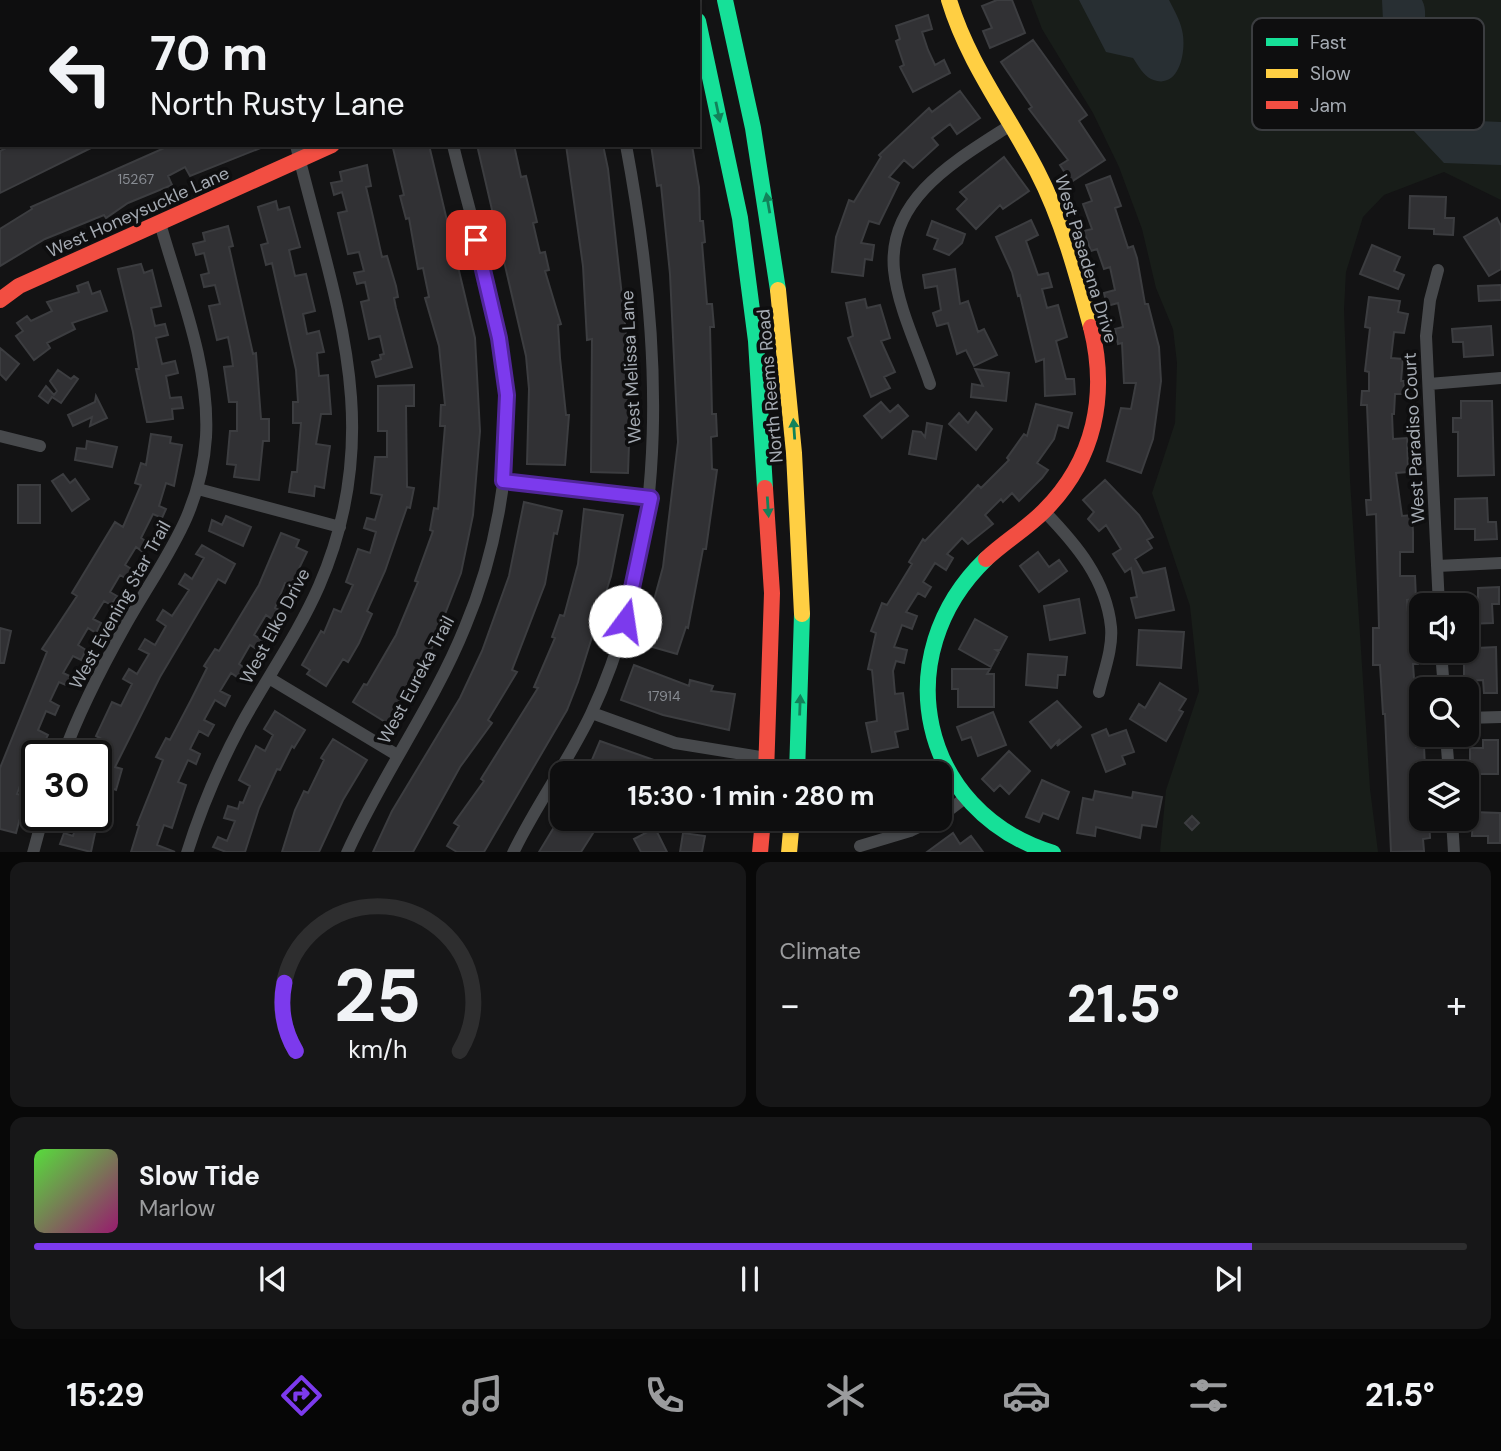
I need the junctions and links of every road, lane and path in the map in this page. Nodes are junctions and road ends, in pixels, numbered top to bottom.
1 (949, 0) edge
2 (727, 8) edge
3 (700, 22) edge
4 (700, 32) edge
5 (1009, 126) junction
6 (322, 147) edge
7 (453, 147) edge
8 (626, 147) edge
9 (298, 152) edge
10 (160, 223) junction
11 (1438, 270) dead end
12 (0, 300) edge
13 (1501, 378) edge
14 (930, 384) dead end
15 (1429, 384) junction
16 (0, 436) edge
17 (40, 446) dead end
18 (503, 481) junction
19 (198, 489) junction
20 (651, 498) junction
21 (1044, 511) junction
22 (340, 527) junction
23 (1501, 563) edge
24 (1437, 566) junction
25 (1438, 593) edge
26 (269, 678) junction
27 (1100, 692) dead end
28 (592, 713) junction
29 (1501, 717) edge
30 (1479, 718) edge
31 (70, 740) edge
32 (397, 755) junction
33 (747, 761) edge
34 (767, 761) edge
35 (797, 761) edge
36 (965, 798) junction
37 (952, 808) edge
38 (39, 831) edge
39 (762, 831) edge
40 (791, 831) edge
41 (907, 831) edge
42 (1453, 831) edge
43 (860, 846) dead end
44 (33, 852) edge
45 (187, 852) edge
46 (347, 852) edge
47 (513, 852) edge
48 (760, 852) edge
49 (789, 852) edge
50 (1053, 852) edge
51 (1454, 852) edge

1 - 5 main road, West Pasadena Drive
2 - 3 main road
35 -> 2 main road, North Reems Road
4 -> 34 main road, North Reems Road
5 - 14 street
5 - 21 main road, West Pasadena Drive
6 - 9 main road, West Honeysuckle Lane
7 - 18 street, West Eureka Trail
8 - 20 street, West Melissa Lane
9 - 10 main road, West Honeysuckle Lane
9 - 22 street, West Elko Drive
10 - 12 main road, West Honeysuckle Lane
10 - 19 street, West Evening Star Trail
11 - 15 street, West Paradiso Court
13 - 15 street
15 - 24 street, West Paradiso Court
16 - 17 street
18 - 20 street
18 - 32 street, West Eureka Trail
19 - 22 street
19 - 31 street, West Evening Star Trail
20 - 28 street, West Melissa Lane
21 - 27 street
21 - 36 main road, West Pasadena Drive
22 - 26 street, West Elko Drive
23 - 24 street
24 - 25 street, West Paradiso Court
26 - 32 street
26 - 45 street, West Elko Drive
28 - 33 street
28 - 47 street, West Melissa Lane
29 - 30 street
32 - 46 street, West Eureka Trail
36 - 37 street
36 - 50 main road, West Pasadena Drive
38 - 44 street
39 - 48 main road
40 - 49 main road
41 - 43 street
42 - 51 street

